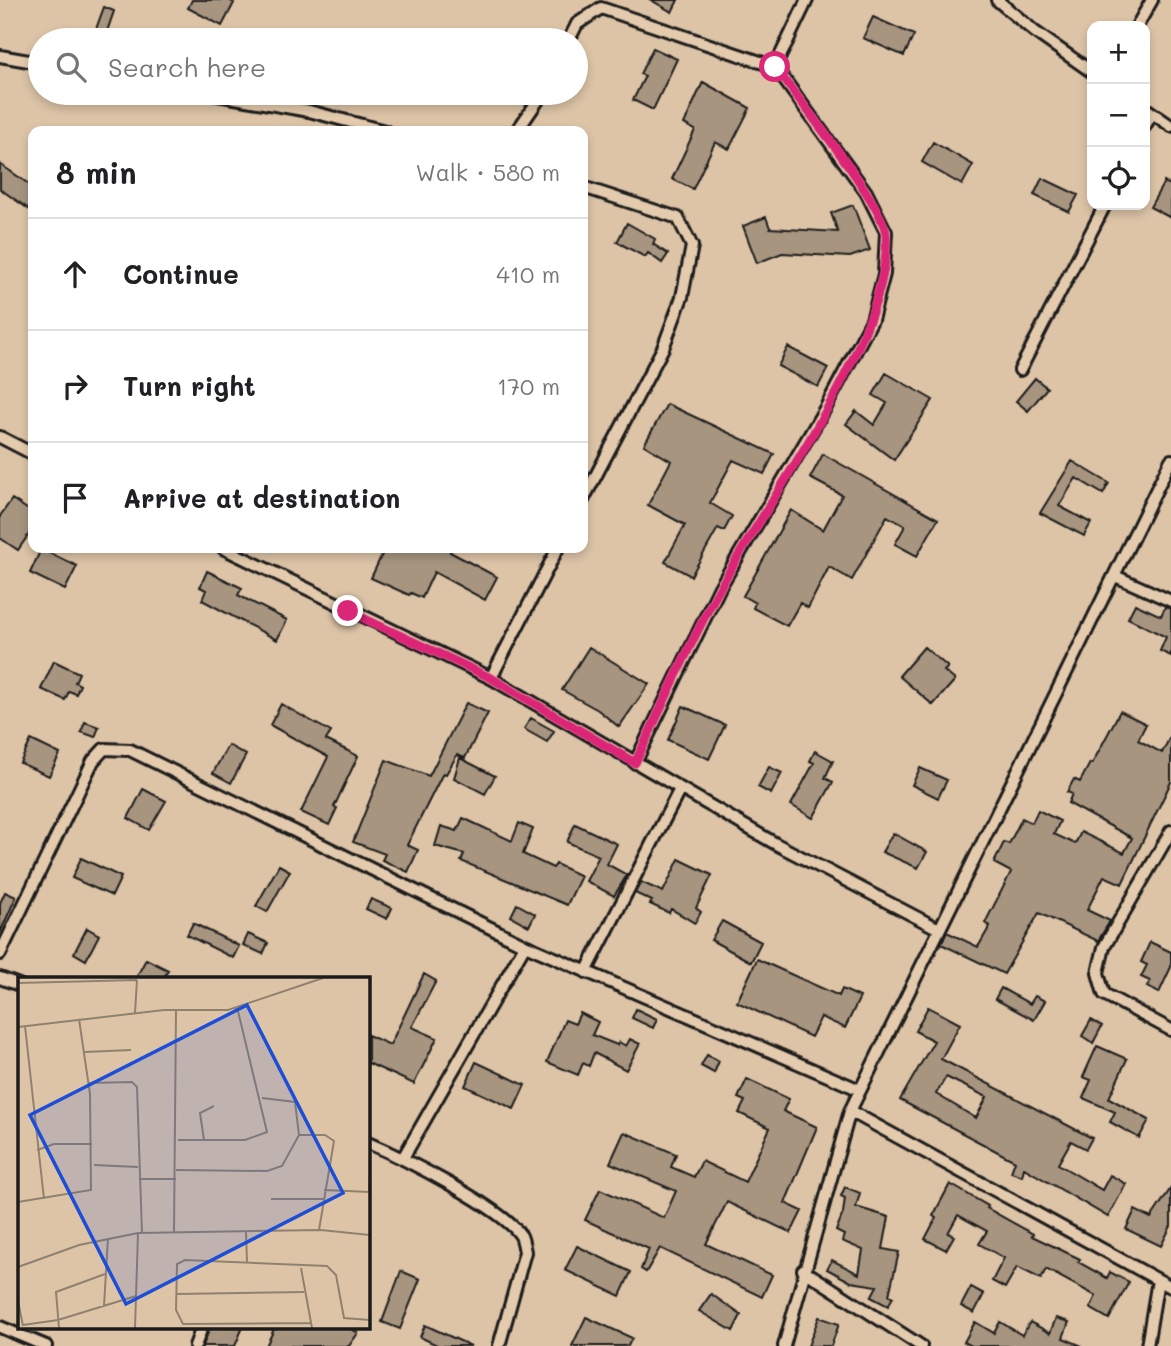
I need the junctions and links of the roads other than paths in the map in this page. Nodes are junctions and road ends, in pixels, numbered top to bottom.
1 (807, 0) edge
2 (997, 0) edge
3 (1152, 0) edge
4 (1140, 21) edge
5 (575, 28) edge
6 (0, 56) edge
7 (28, 61) edge
8 (775, 67) junction
9 (1087, 68) edge
10 (275, 105) edge
11 (535, 105) edge
12 (1150, 111) edge
13 (366, 126) edge
14 (520, 126) edge
15 (1171, 126) edge
16 (588, 189) edge
17 (1102, 210) edge
18 (1020, 370) dead end
19 (0, 437) edge
20 (28, 451) edge
21 (1171, 460) edge
22 (588, 490) edge
23 (233, 553) edge
24 (553, 553) edge
25 (1115, 576) junction
26 (1171, 601) edge
27 (491, 678) junction
28 (635, 763) junction
29 (680, 789) junction
30 (1171, 831) edge
31 (939, 929) junction
32 (525, 945) junction
33 (0, 954) edge
34 (586, 972) junction
35 (0, 978) edge
36 (18, 985) edge
37 (1171, 1030) edge
38 (860, 1090) junction
39 (849, 1111) junction
40 (369, 1143) edge
41 (403, 1158) junction
42 (803, 1270) junction
43 (1158, 1280) junction
44 (1171, 1287) edge
45 (0, 1327) edge
46 (201, 1328) edge
47 (46, 1346) edge
48 (195, 1346) edge
49 (499, 1346) edge
50 (784, 1346) edge
51 (921, 1346) edge
52 (1147, 1346) edge

1 - 8 street
2 - 9 street
3 - 4 street
5 - 8 street
6 - 7 street
8 - 28 street
10 - 13 street
11 - 14 street
12 - 15 street
16 - 22 street
17 - 18 street
19 - 20 street
21 - 25 street
23 - 27 street
24 - 27 street
25 - 26 street
25 - 31 street
27 - 28 street
28 - 29 street
29 - 31 street
29 - 34 street
30 - 37 street
31 - 38 street
32 - 33 street
32 - 34 street
32 - 41 street
34 - 38 street
35 - 36 street
38 - 39 street
39 - 42 street
39 - 43 street
40 - 41 street
41 - 49 street
42 - 50 street
42 - 51 street
43 - 44 street
43 - 52 street
45 - 47 street
46 - 48 street

